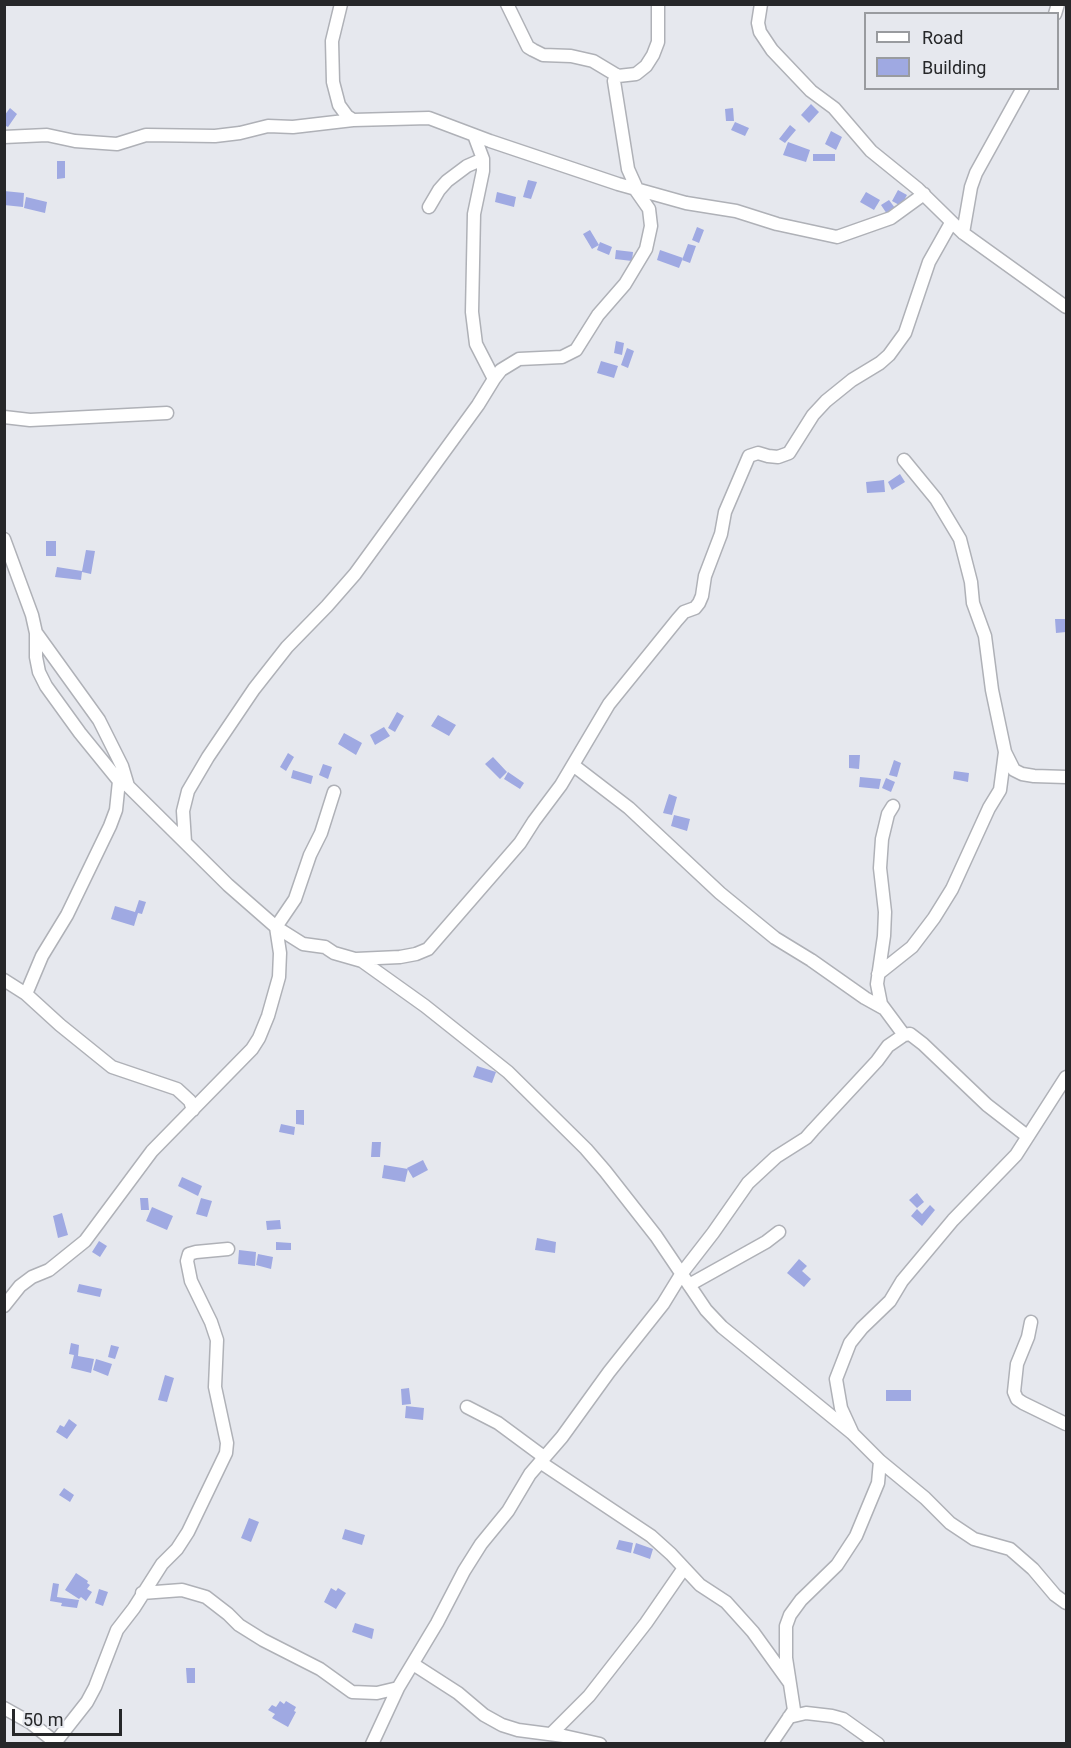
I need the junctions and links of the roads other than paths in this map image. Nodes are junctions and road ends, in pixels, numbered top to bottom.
1 (341, 4) edge
2 (507, 4) edge
3 (658, 4) edge
4 (761, 4) edge
5 (618, 76) junction
6 (1022, 90) edge
7 (353, 120) junction
8 (474, 135) junction
9 (4, 137) edge
10 (483, 159) junction
11 (636, 189) junction
12 (924, 194) junction
13 (429, 207) dead end
14 (951, 223) junction
15 (963, 233) junction
16 (1066, 307) edge
17 (494, 378) junction
18 (167, 413) dead end
19 (4, 417) edge
20 (904, 460) dead end
21 (4, 538) edge
22 (36, 633) junction
23 (1005, 752) junction
24 (573, 765) junction
25 (1066, 777) edge
26 (123, 783) junction
27 (334, 792) dead end
28 (893, 806) dead end
29 (185, 842) junction
30 (276, 927) junction
31 (354, 959) junction
32 (878, 974) junction
33 (4, 980) edge
34 (26, 994) junction
35 (883, 1008) junction
36 (904, 1035) junction
37 (1066, 1077) edge
38 (193, 1110) junction
39 (1027, 1137) junction
40 (779, 1232) dead end
41 (228, 1249) dead end
42 (682, 1273) junction
43 (689, 1285) junction
44 (4, 1306) edge
45 (1031, 1322) dead end
46 (467, 1407) dead end
47 (1066, 1424) edge
48 (852, 1433) junction
49 (542, 1459) junction
50 (880, 1461) junction
51 (684, 1568) junction
52 (142, 1593) junction
53 (1066, 1603) edge
54 (413, 1664) junction
55 (789, 1682) junction
56 (398, 1688) junction
57 (4, 1708) edge
58 (789, 1717) junction
59 (551, 1734) junction
60 (55, 1743) edge
61 (372, 1743) edge
62 (600, 1743) edge
63 (771, 1743) edge
64 (878, 1743) edge

1 - 7 street
2 - 5 street
3 - 5 street
4 - 12 street
5 - 11 street
6 - 15 street
7 - 8 street
7 - 9 street
8 - 10 street
8 - 11 street
10 - 13 street
10 - 17 street
11 - 12 street
11 - 17 street
12 - 14 street
14 - 15 street
14 - 24 street
15 - 16 street
17 - 29 street
18 - 19 street
20 - 23 street
21 - 22 street
22 - 26 street
22 - 26 street
23 - 25 street
23 - 32 street
24 - 31 street
24 - 35 street
26 - 29 street
26 - 34 street
27 - 30 street
28 - 32 street
29 - 30 street
30 - 31 street
30 - 38 street
31 - 42 street
32 - 35 street
33 - 34 street
34 - 38 street
35 - 36 street
36 - 39 street
36 - 42 street
37 - 39 street
38 - 44 street
39 - 48 street
40 - 43 street
41 - 52 street
42 - 43 street
42 - 49 street
43 - 48 street
45 - 47 street
46 - 49 street
48 - 50 street
49 - 51 street
49 - 54 street
50 - 53 street
50 - 55 street
51 - 55 street
51 - 59 street
52 - 56 street
52 - 60 street
54 - 56 street
54 - 59 street
55 - 58 street
56 - 61 street
57 - 60 street
58 - 63 street
58 - 64 street
59 - 62 street

